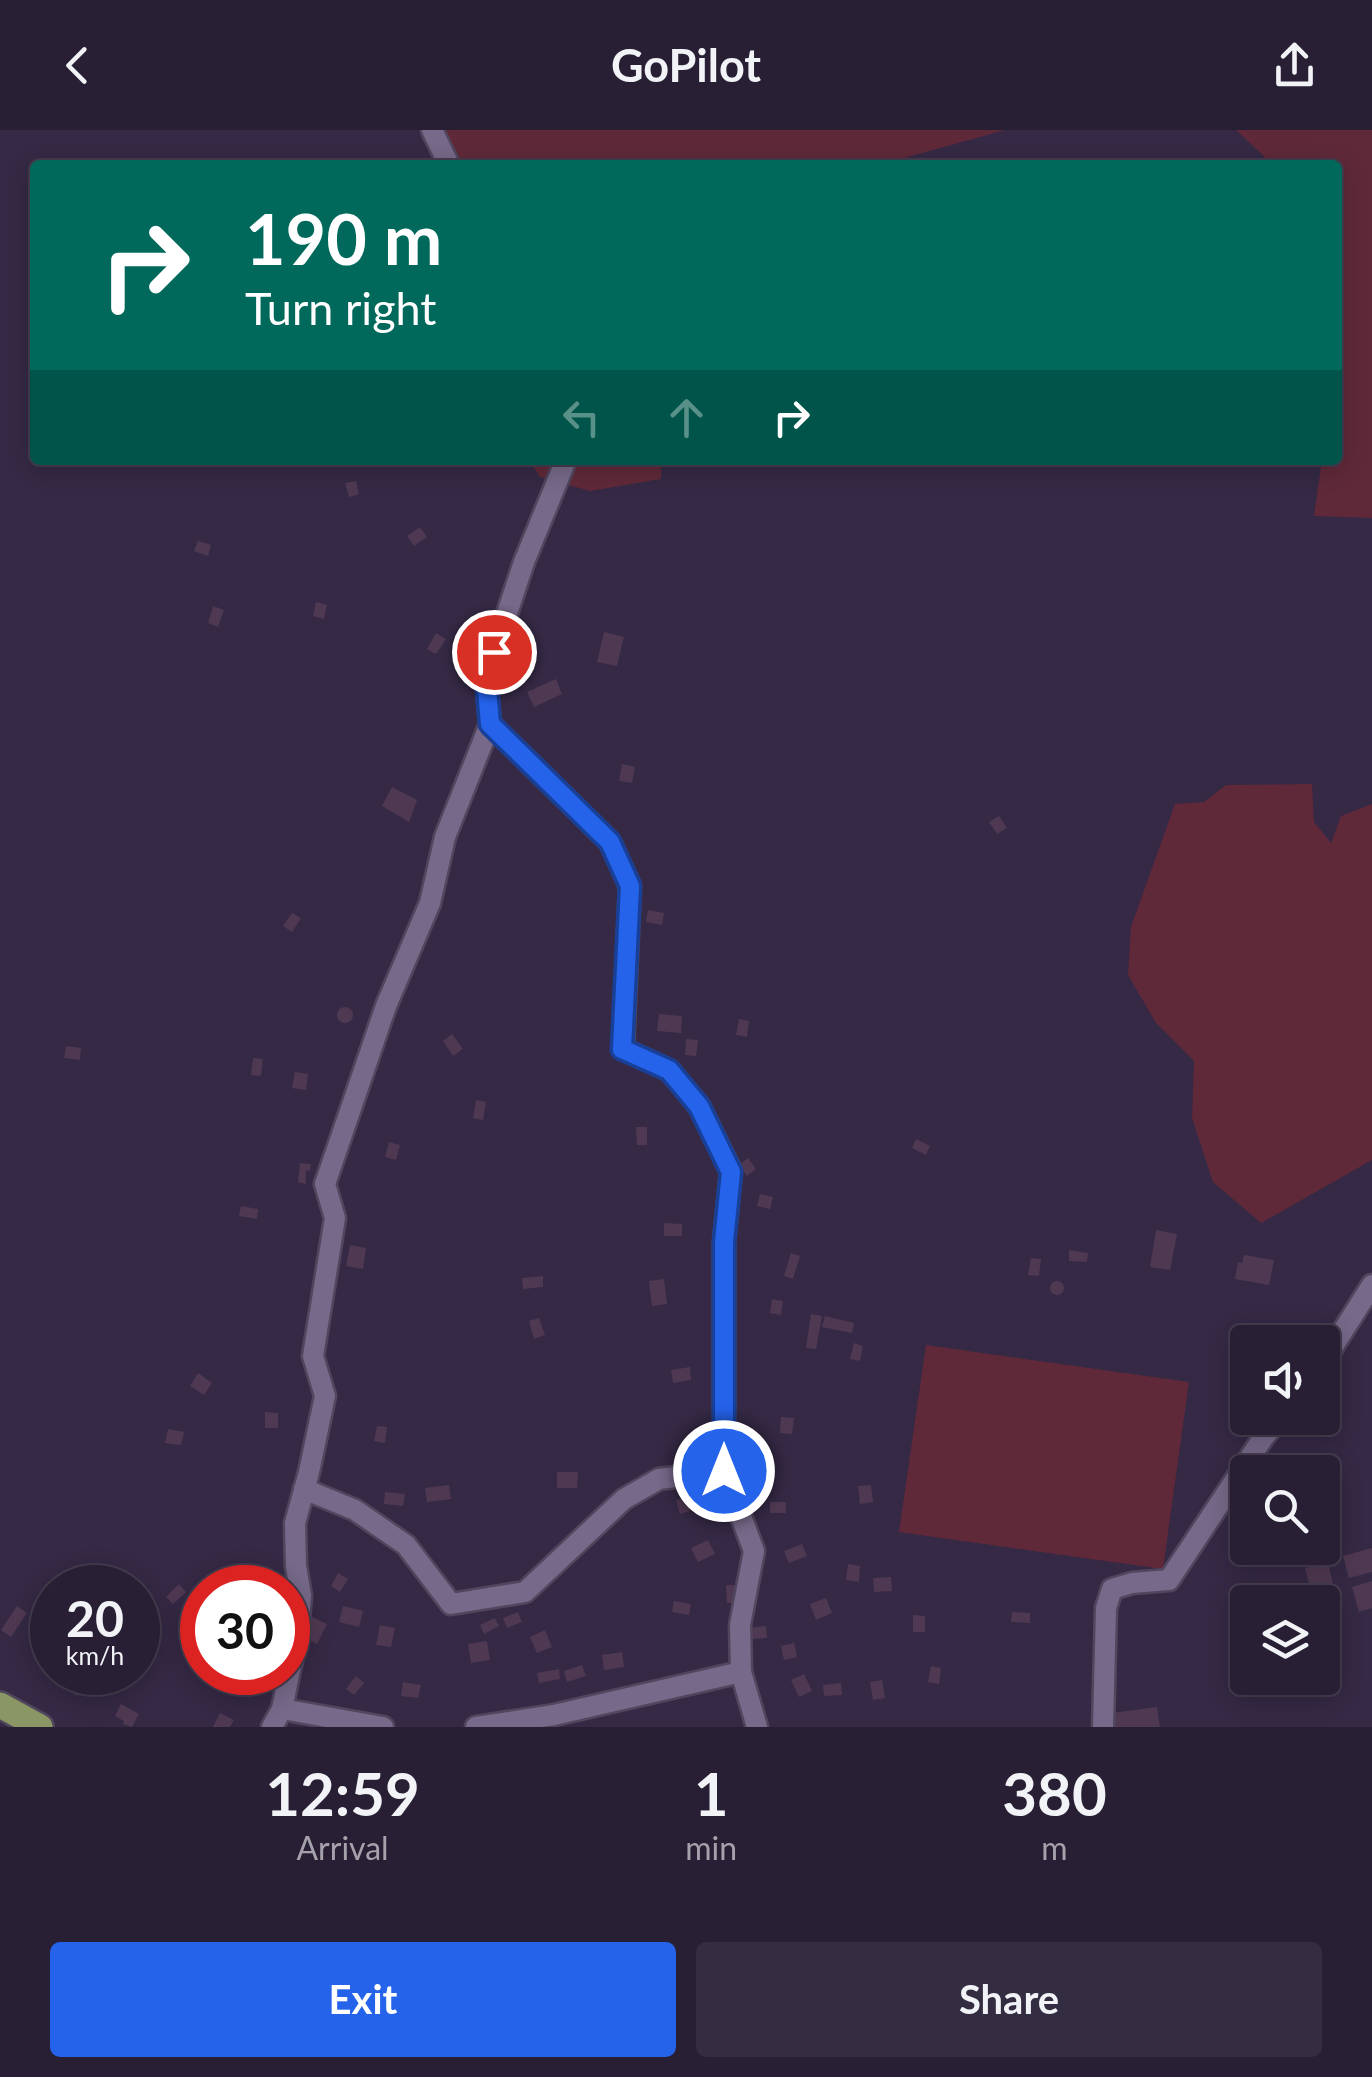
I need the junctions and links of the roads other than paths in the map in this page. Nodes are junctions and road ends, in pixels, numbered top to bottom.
1 (432, 130) edge
2 (447, 160) edge
3 (564, 465) edge
4 (490, 724) junction
5 (1372, 1285) edge
6 (1340, 1336) edge
7 (1265, 1435) edge
8 (724, 1471) junction
9 (304, 1490) junction
10 (741, 1672) junction
11 (0, 1705) edge
12 (277, 1718) edge
13 (40, 1727) edge
14 (384, 1727) edge
15 (476, 1727) edge
16 (758, 1727) edge
17 (1102, 1727) edge

1 - 2 street
3 - 4 street
4 - 8 street
4 - 9 street
5 - 6 street
7 - 17 street
8 - 9 street
8 - 10 street
9 - 12 street
10 - 15 street
10 - 16 street
11 - 13 main road
12 - 14 street

